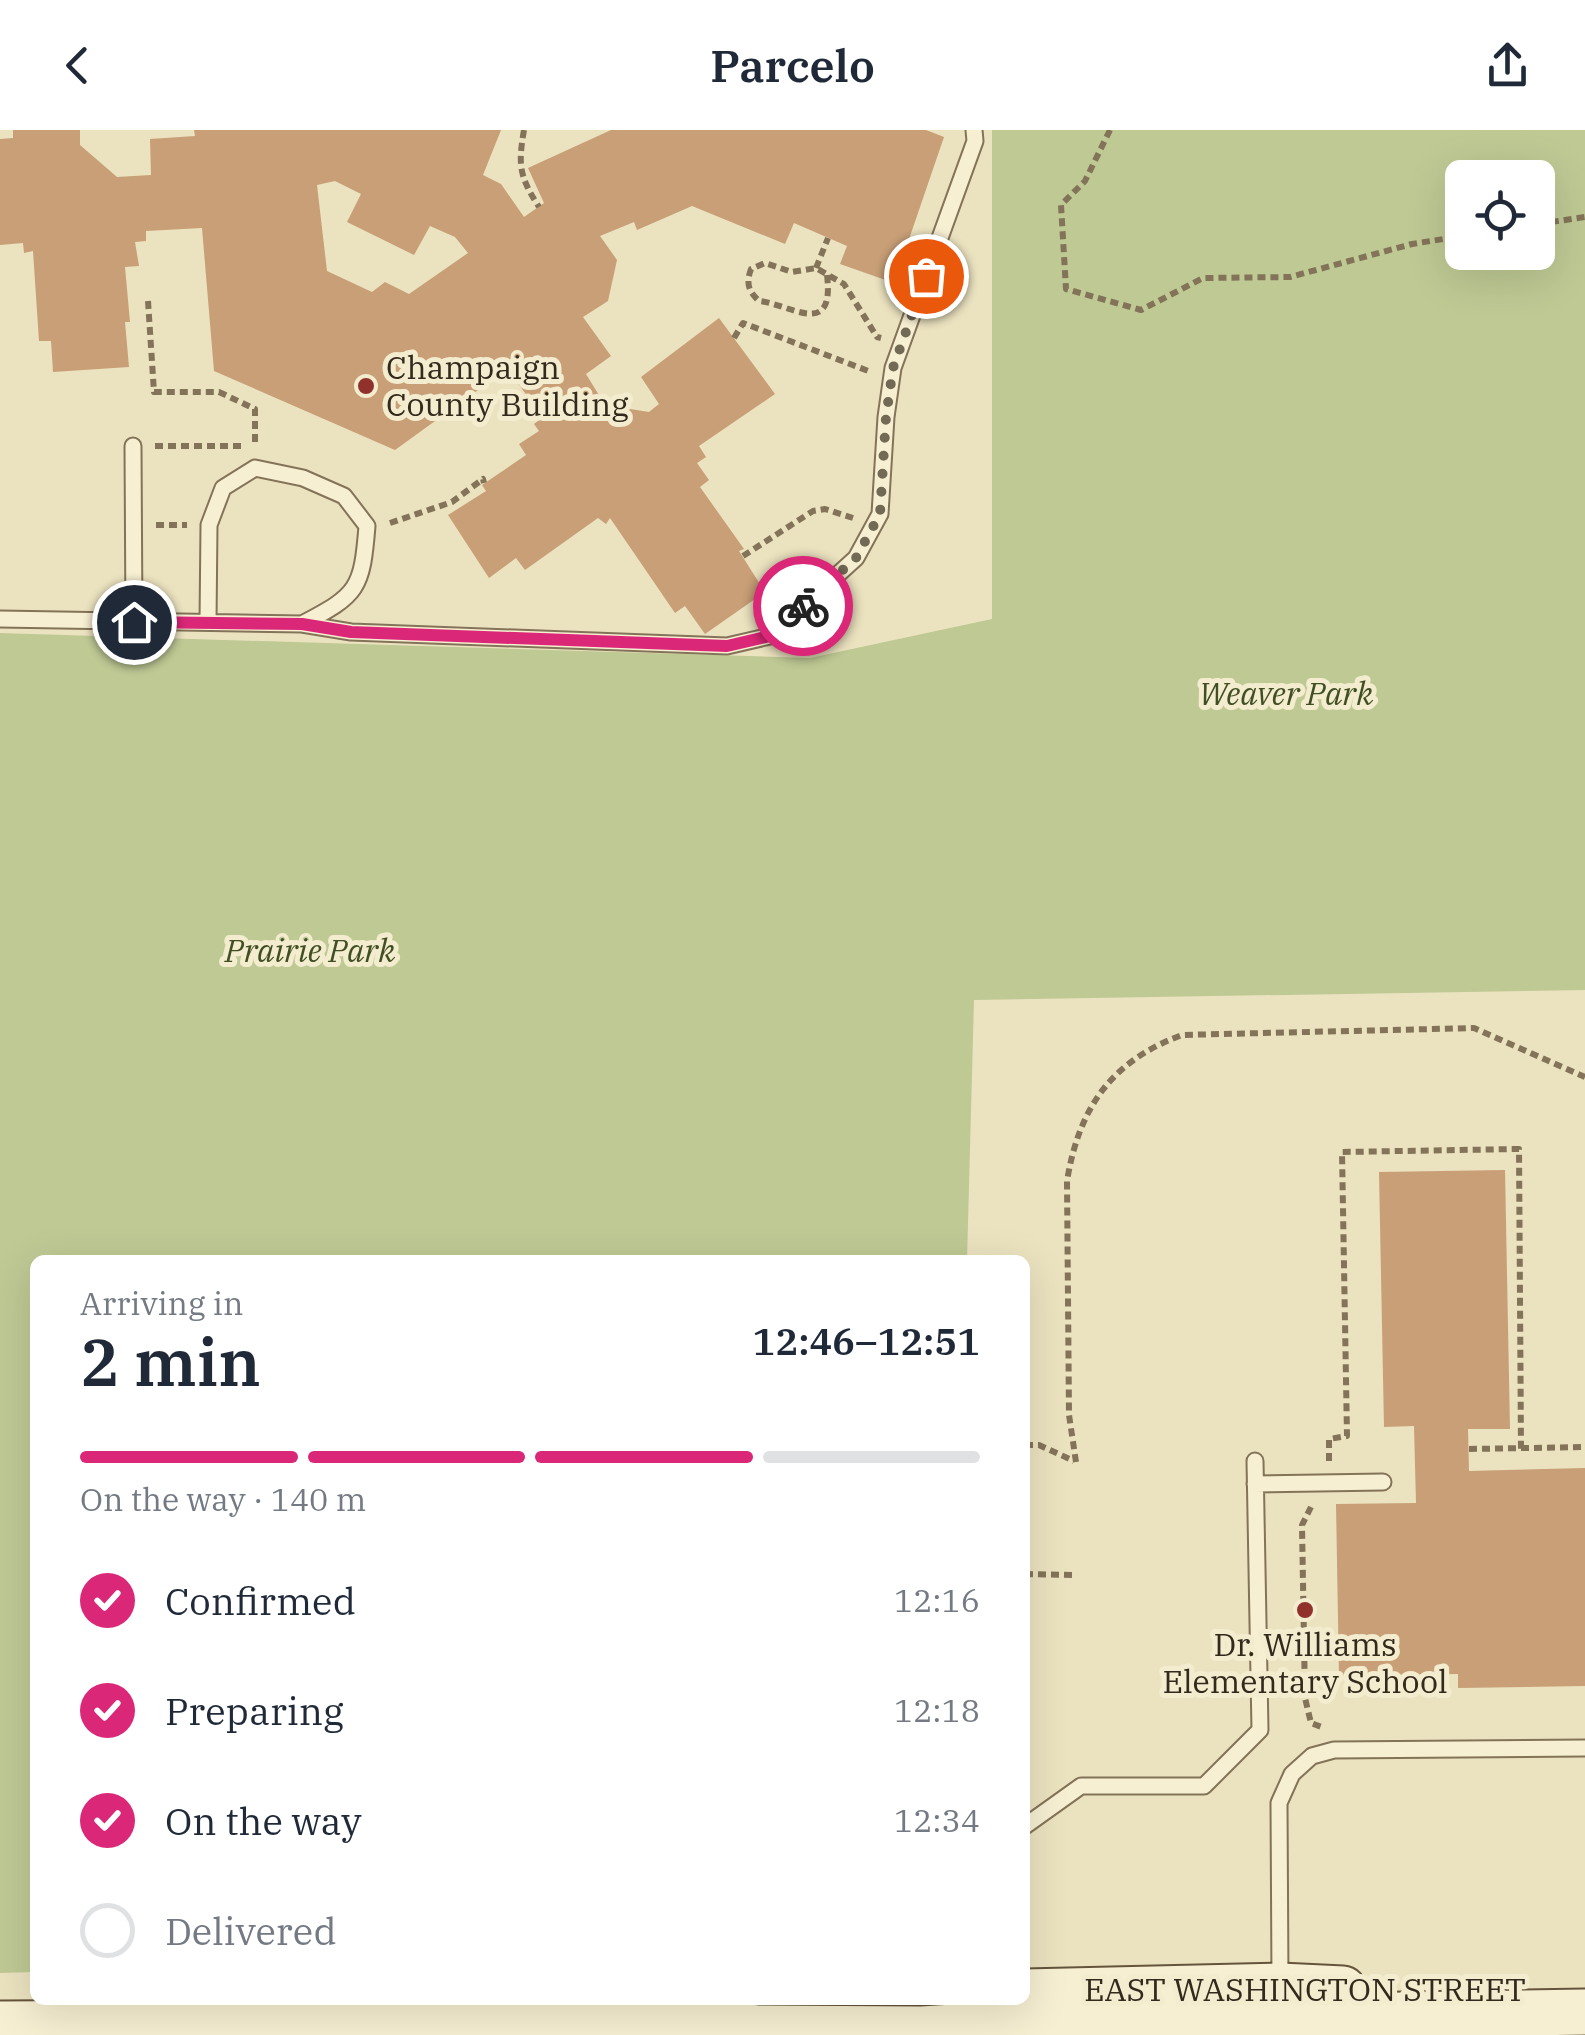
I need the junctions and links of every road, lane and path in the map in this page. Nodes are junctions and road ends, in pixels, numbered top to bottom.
1 (524, 130) edge
2 (974, 130) edge
3 (1110, 130) edge
4 (539, 206) dead end
5 (1585, 217) edge
6 (1555, 221) edge
7 (828, 238) dead end
8 (1445, 239) edge
9 (816, 268) junction
10 (827, 274) junction
11 (148, 301) dead end
12 (734, 338) dead end
13 (901, 344) junction
14 (891, 380) junction
15 (133, 446) joint
16 (484, 484) dead end
17 (389, 523) dead end
18 (156, 525) dead end
19 (188, 525) dead end
20 (873, 526) junction
21 (743, 556) dead end
22 (0, 619) edge
23 (134, 622) junction
24 (208, 622) junction
25 (302, 624) junction
26 (1585, 1077) edge
27 (1030, 1445) edge
28 (1585, 1448) edge
29 (1469, 1449) dead end
30 (1521, 1449) junction
31 (1255, 1460) dead end
32 (1384, 1482) dead end
33 (1329, 1483) junction
34 (1255, 1484) junction
35 (1030, 1574) edge
36 (1077, 1574) dead end
37 (1328, 1730) dead end
38 (1585, 1748) edge
39 (1030, 1822) edge
40 (1280, 1986) junction
41 (1030, 1992) edge
42 (0, 2002) edge
43 (30, 2002) edge
44 (1573, 2008) edge
45 (0, 2024) edge

1 - 4 path
2 - 13 lane
3 - 8 path
5 - 6 path
7 - 9 path
9 - 10 path
9 - 10 path
10 - 13 path
11 - 15 path
12 - 14 path
13 - 14 lane
14 - 20 lane
15 - 23 lane
16 - 17 path
18 - 19 path
20 - 21 path
20 - 25 lane
22 - 23 lane
23 - 24 lane
24 - 25 lane
24 - 25 lane
26 - 27 path
28 - 30 path
29 - 30 path
30 - 33 path
31 - 34 lane
32 - 33 lane
33 - 34 lane
33 - 37 path
34 - 39 lane
35 - 36 path
38 - 40 lane
40 - 41 main road, EAST WASHINGTON STREET
40 - 44 main road, EAST WASHINGTON STREET
42 - 43 main road
44 - 45 main road, EAST WASHINGTON STREET

